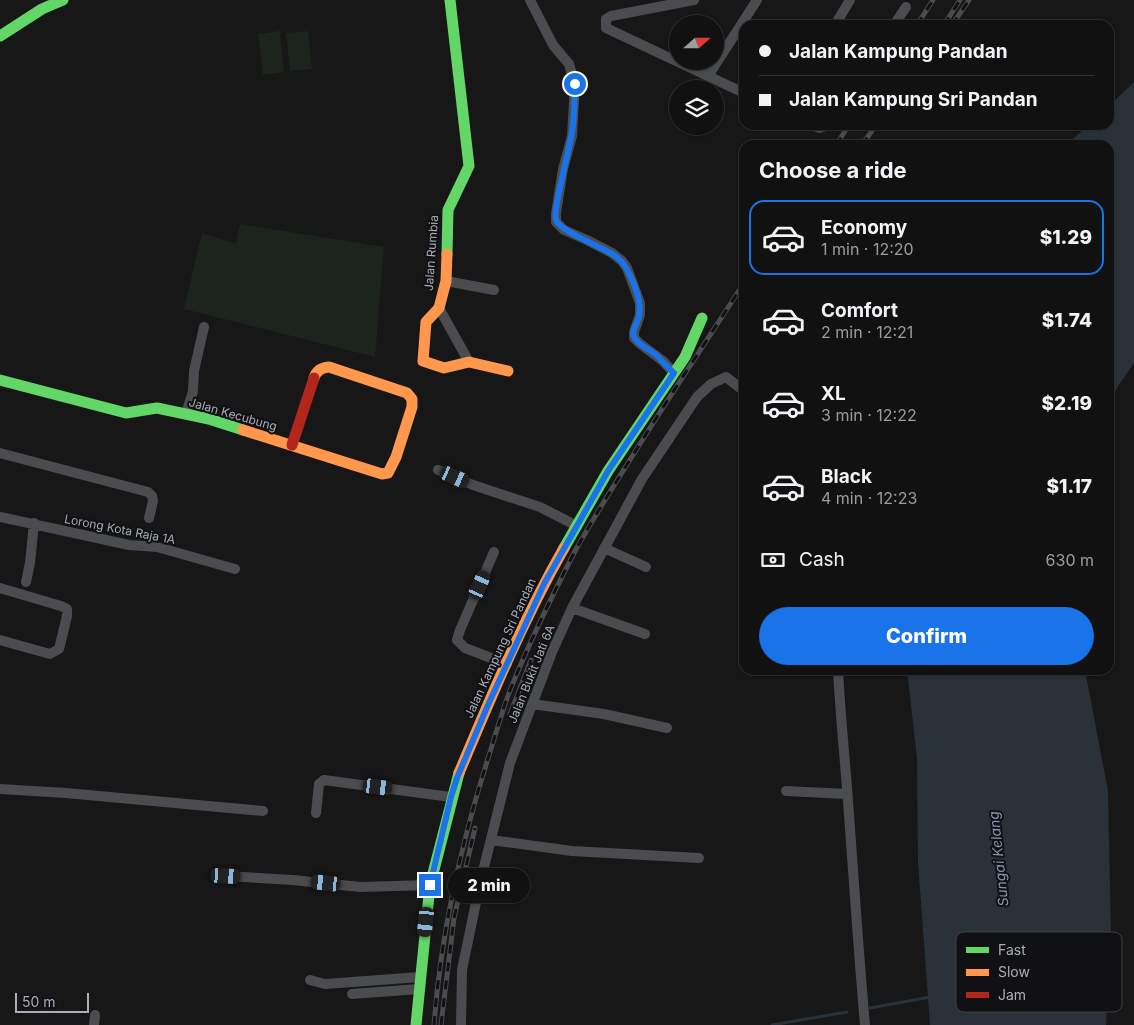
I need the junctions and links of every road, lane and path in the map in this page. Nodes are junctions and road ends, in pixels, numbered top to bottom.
1 (63, 0) edge
2 (450, 0) edge
3 (530, 0) edge
4 (694, 0) edge
5 (757, 0) edge
6 (850, 0) edge
7 (906, 6) edge
8 (744, 20) edge
9 (839, 20) edge
10 (897, 20) edge
11 (739, 28) edge
12 (0, 36) edge
13 (708, 76) junction
14 (739, 91) edge
15 (446, 282) junction
16 (494, 290) dead end
17 (440, 308) junction
18 (702, 318) dead end
19 (204, 327) dead end
20 (469, 362) junction
21 (508, 371) dead end
22 (674, 373) junction
23 (0, 380) edge
24 (739, 386) edge
25 (186, 414) junction
26 (292, 445) junction
27 (0, 453) edge
28 (438, 470) dead end
29 (0, 517) edge
30 (149, 518) dead end
31 (34, 523) junction
32 (577, 526) junction
33 (604, 548) junction
34 (494, 552) dead end
35 (646, 567) dead end
36 (235, 569) dead end
37 (26, 582) dead end
38 (0, 588) edge
39 (572, 608) junction
40 (645, 634) dead end
41 (0, 640) edge
42 (507, 664) junction
43 (838, 675) edge
44 (532, 704) junction
45 (666, 728) dead end
46 (0, 789) edge
47 (786, 791) dead end
48 (847, 794) junction
49 (451, 797) junction
50 (263, 811) dead end
51 (316, 813) dead end
52 (491, 840) junction
53 (700, 858) dead end
54 (226, 876) dead end
55 (430, 885) junction
56 (420, 977) junction
57 (310, 980) dead end
58 (419, 989) junction
59 (352, 994) dead end
60 (416, 1025) edge
61 (460, 1025) edge
62 (865, 1025) edge

1 - 12 street
2 - 15 street, Jalan Rumbia
3 - 22 street
4 - 13 street
5 - 8 street
6 - 9 street
7 - 10 street
11 - 13 street
13 - 14 street
15 - 16 street
15 - 17 street, Jalan Rumbia
17 - 20 street
17 - 20 street, Jalan Rumbia
18 - 22 street, Jalan Kampung Sri Pandan
19 - 25 street
20 - 21 street, Jalan Rumbia
22 - 32 street, Jalan Kampung Sri Pandan
23 - 25 street, Jalan Kecubung
24 - 33 street, Jalan Bukit Jati 6A
25 - 26 street, Jalan Kecubung
26 - 26 street, Jalan Kecubung
27 - 30 street
28 - 32 street
29 - 31 street, Lorong Kota Raja 1A
31 - 36 street, Lorong Kota Raja 1A
31 - 37 street
32 - 42 street, Jalan Kampung Sri Pandan
33 - 35 street
33 - 39 street, Jalan Bukit Jati 6A
34 - 42 street
38 - 41 street
39 - 40 street
39 - 44 street, Jalan Bukit Jati 6A
42 - 49 street, Jalan Kampung Sri Pandan
43 - 48 street
44 - 45 street
44 - 52 street, Jalan Bukit Jati 6A
46 - 50 street
47 - 48 street
48 - 62 street
49 - 51 street
49 - 55 street, Jalan Kampung Sri Pandan
52 - 53 street
52 - 61 street, Jalan Bukit Jati 6A
54 - 55 street
55 - 56 street, Jalan Kampung Sri Pandan
56 - 57 street
56 - 58 street, Jalan Kampung Sri Pandan
58 - 59 street
58 - 60 street, Jalan Kampung Sri Pandan

